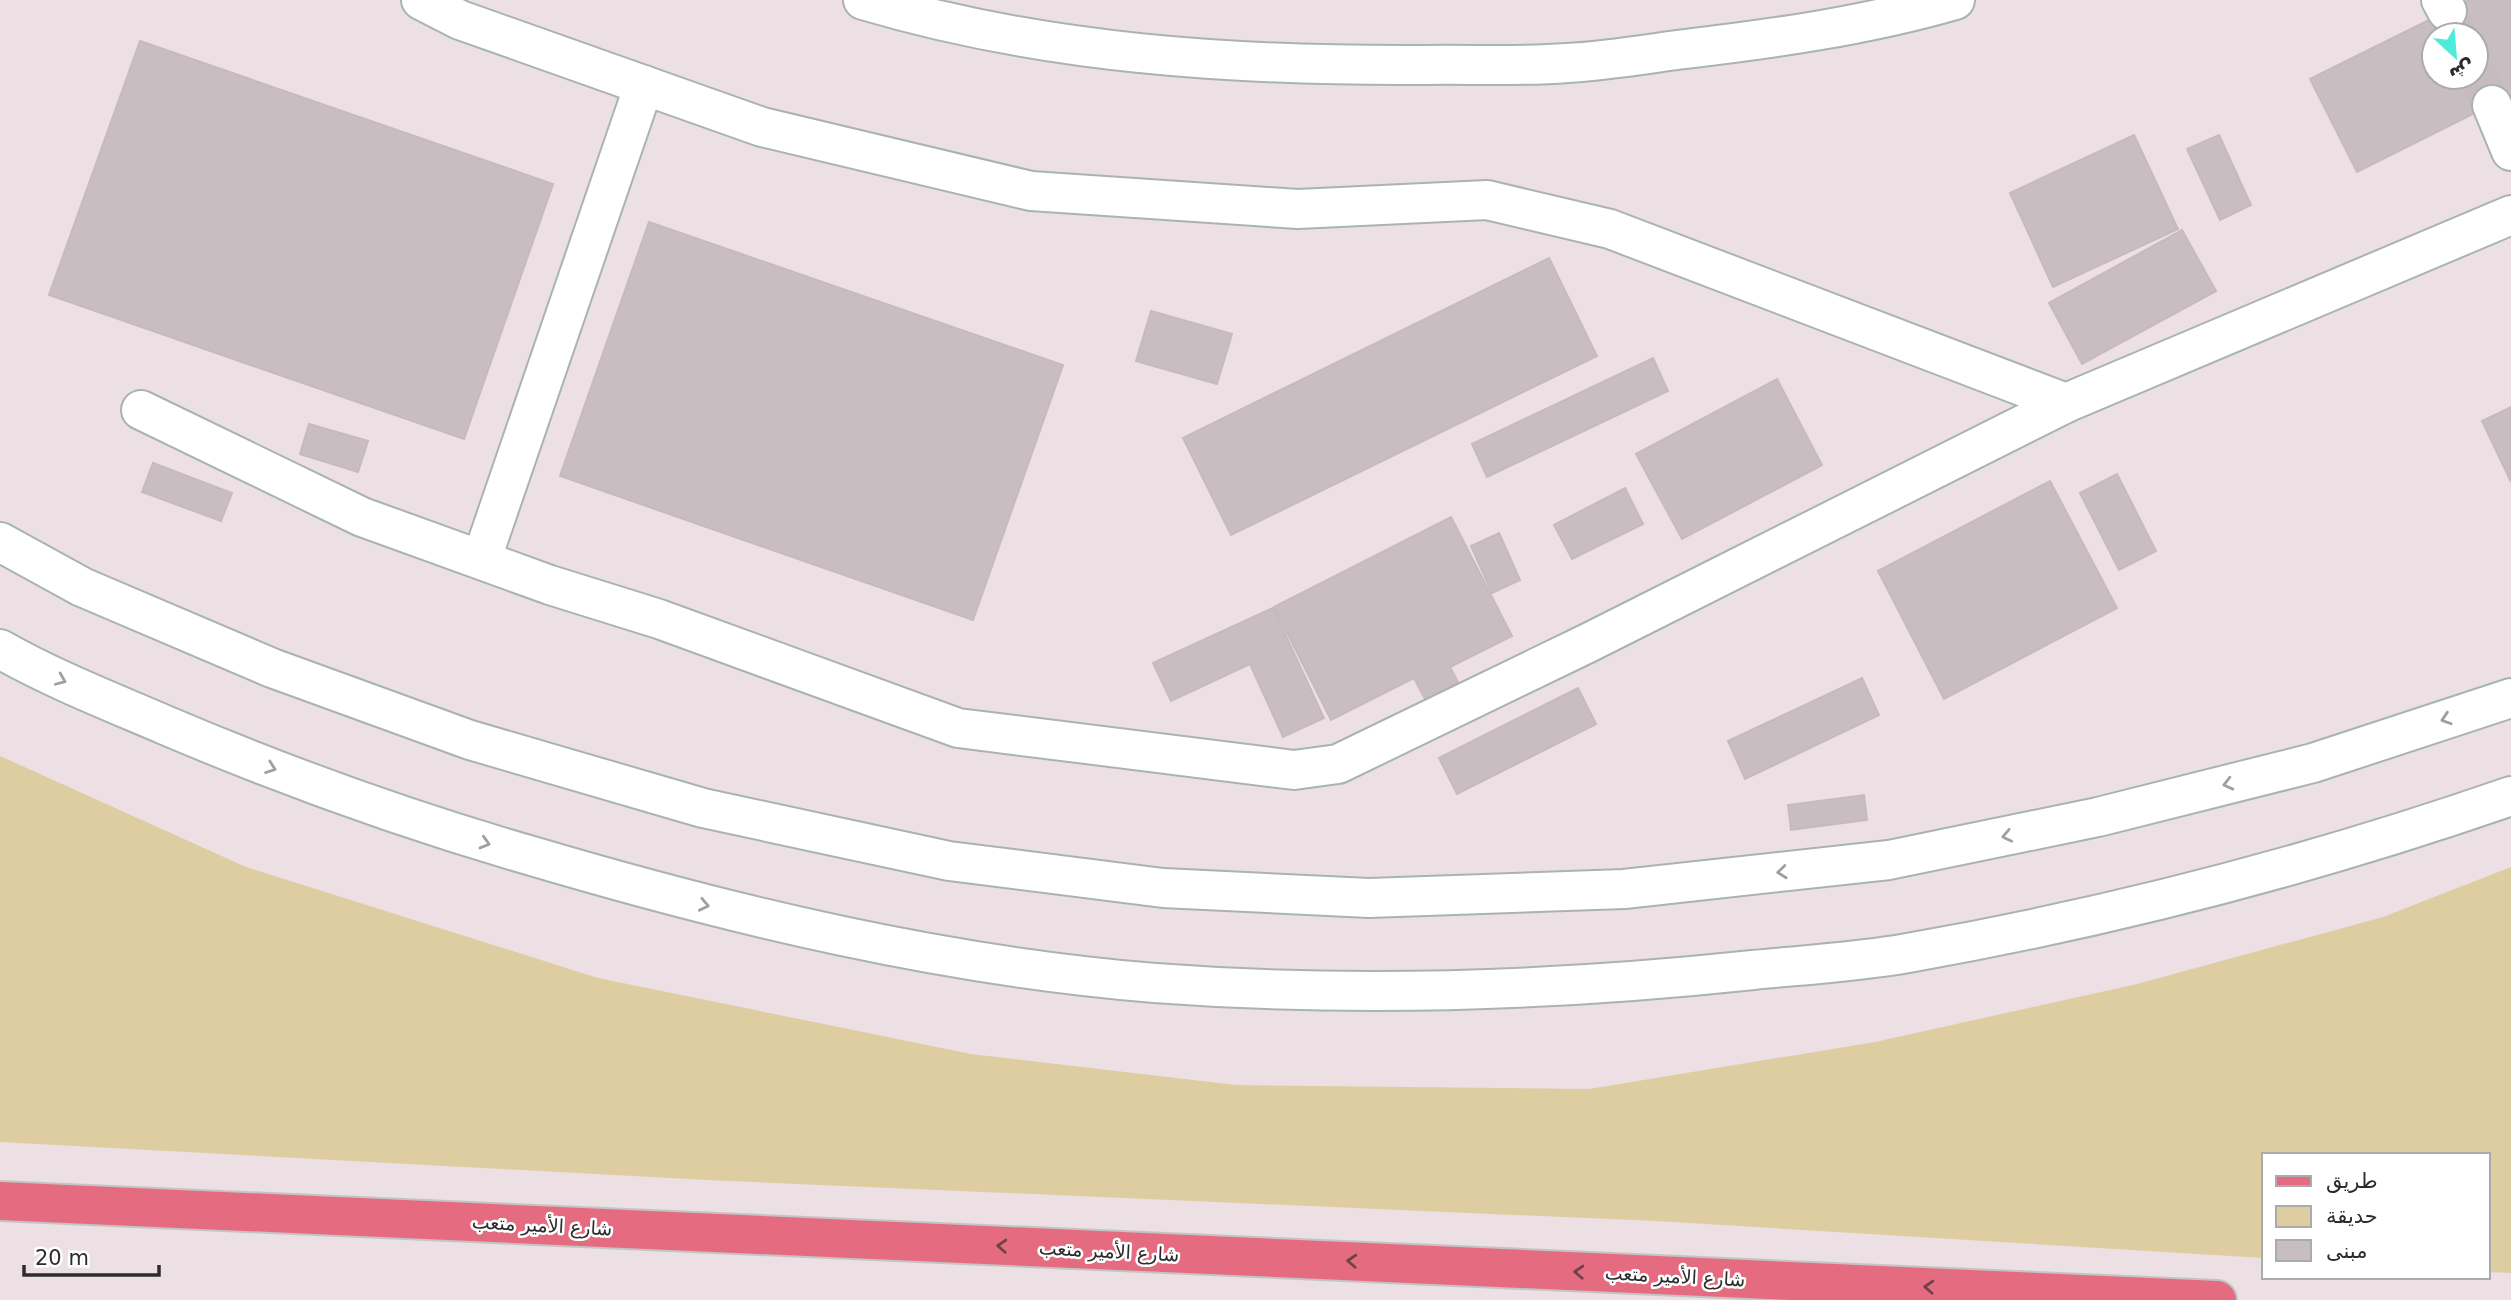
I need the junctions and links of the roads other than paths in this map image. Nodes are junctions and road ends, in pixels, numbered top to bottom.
1 (421, 0) edge
2 (863, 0) edge
3 (1955, 0) edge
4 (644, 85) junction
5 (2492, 105) tunnel mouth
6 (2511, 151) edge
7 (2511, 215) edge
8 (2066, 403) junction
9 (141, 410) dead end
10 (0, 542) edge
11 (482, 558) junction
12 (0, 649) edge
13 (2511, 698) edge
14 (2511, 796) edge
15 (0, 1201) edge
16 (2217, 1300) edge

1 - 4 street
2 - 3 street
4 - 8 street
4 - 11 street
5 - 6 street
7 - 8 street
8 - 11 street
9 - 11 street
13 -> 10 street
12 -> 14 street
16 -> 15 main road, شارع الأمير متعب

